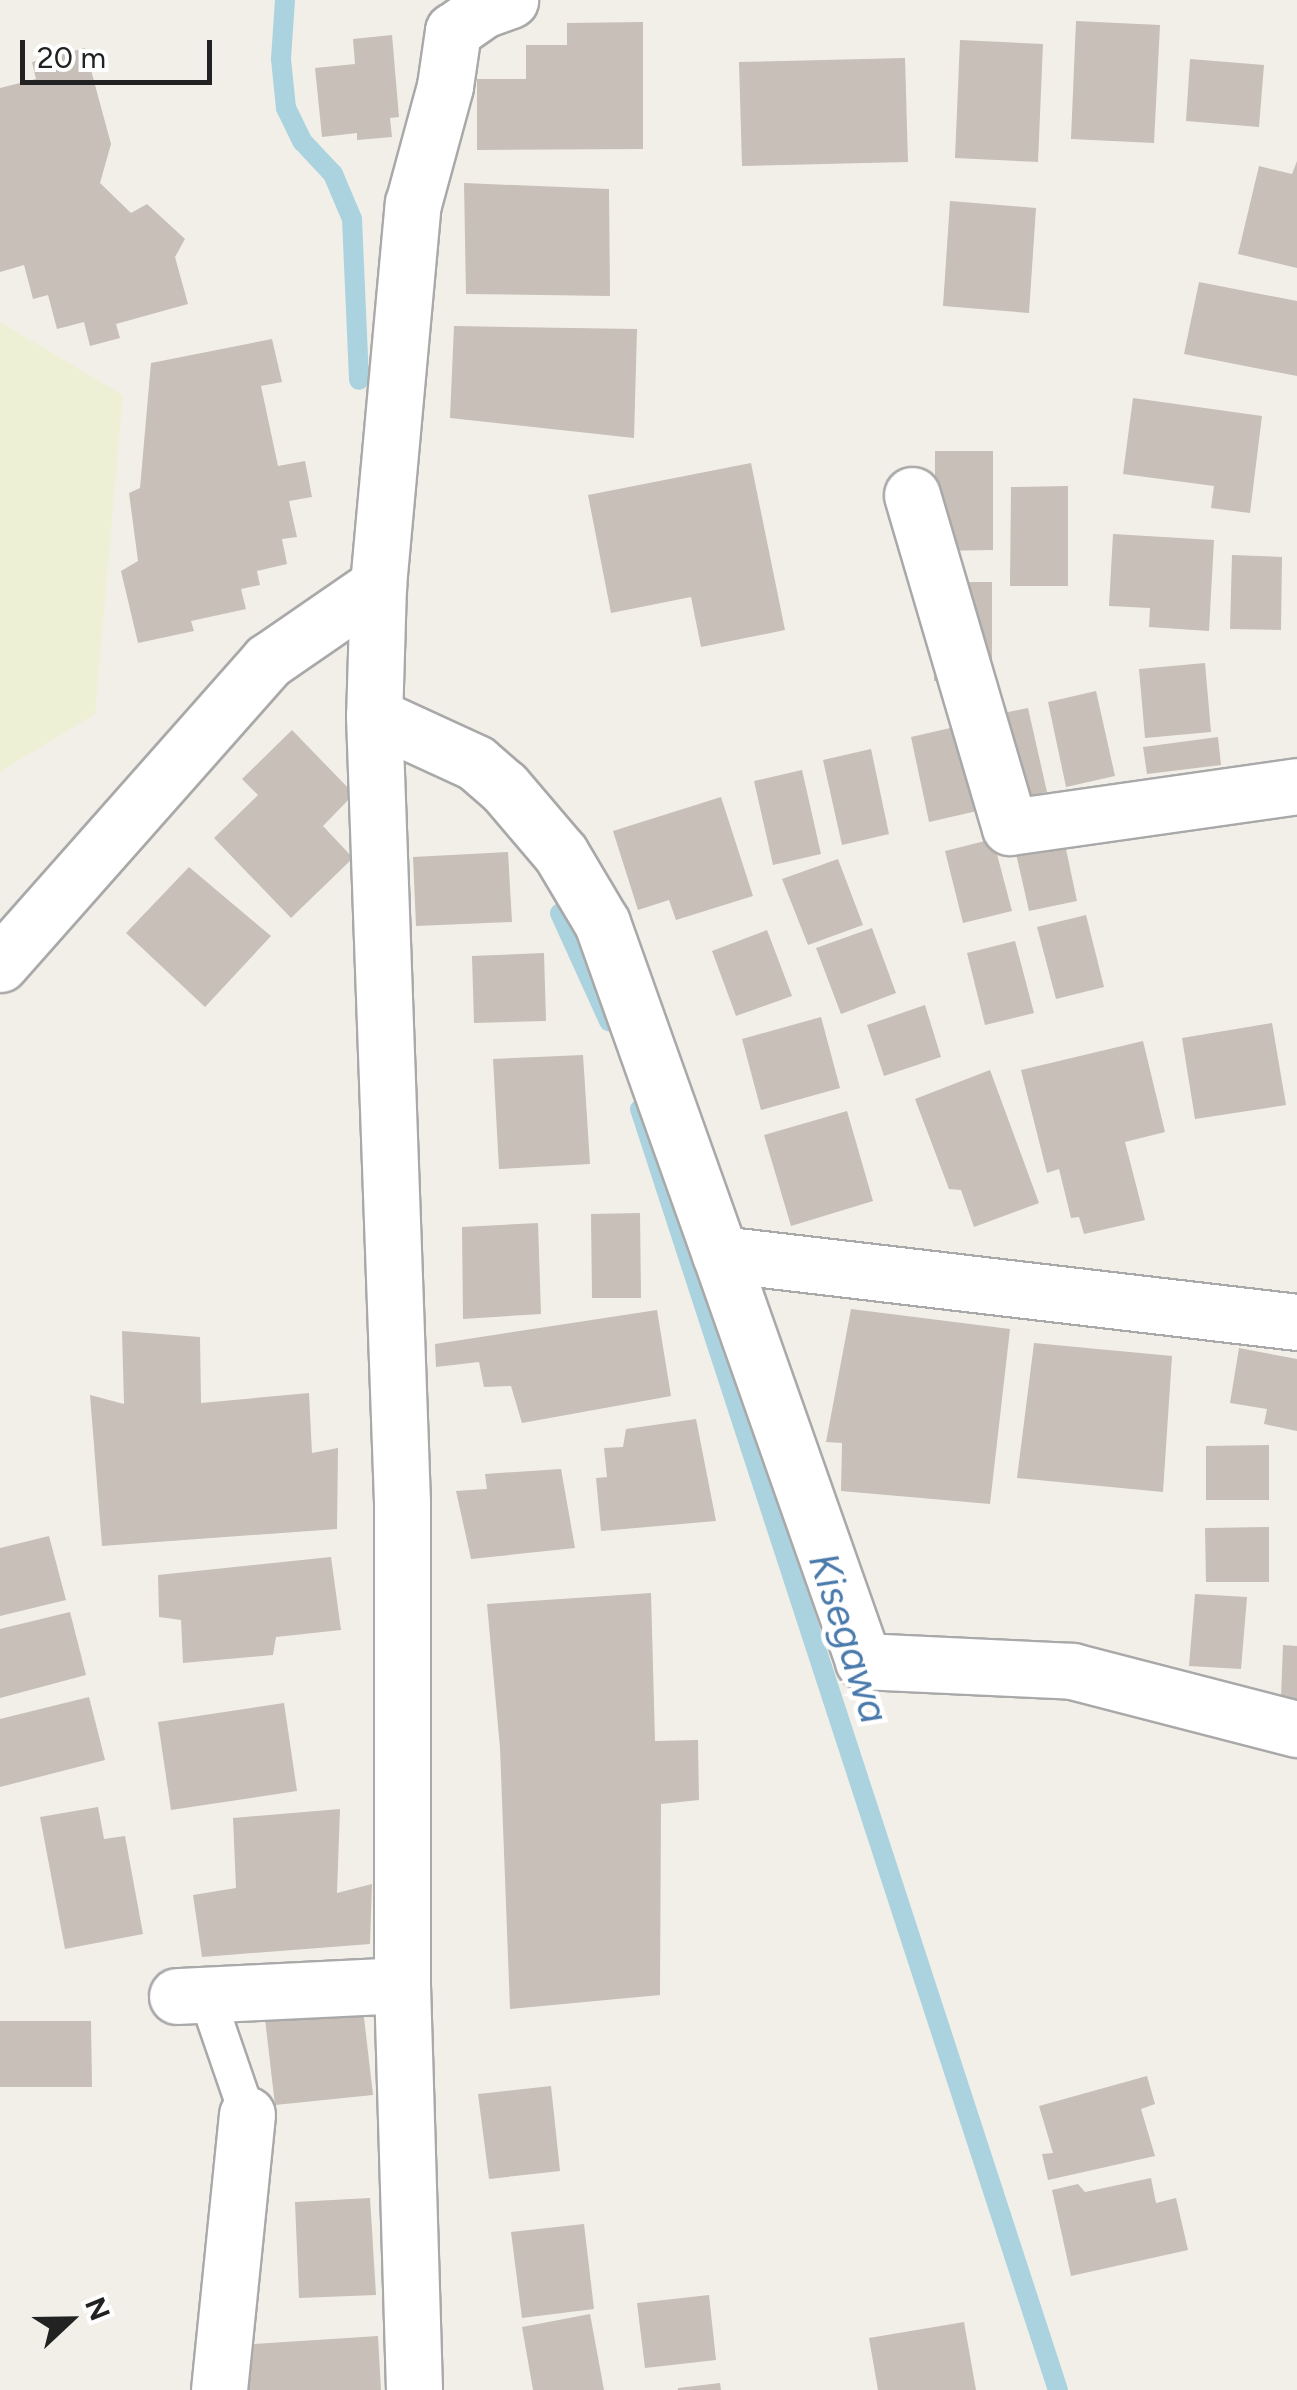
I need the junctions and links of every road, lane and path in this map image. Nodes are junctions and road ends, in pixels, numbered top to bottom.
1 (510, 0) edge
2 (436, 16) edge
3 (912, 496) dead end
4 (378, 585) junction
5 (374, 716) junction
6 (1297, 786) edge
7 (0, 964) edge
8 (720, 1254) junction
9 (1297, 1322) edge
10 (1297, 1730) edge
11 (402, 1985) junction
12 (192, 1995) joint
13 (248, 2114) joint
14 (219, 2390) edge
15 (414, 2390) edge

1 - 2 street
2 - 4 street
3 - 6 street
4 - 5 street
4 - 7 street
5 - 8 street
5 - 11 street
8 - 9 street
8 - 10 street
11 - 12 street
11 - 15 street
12 - 13 lane
13 - 14 street

